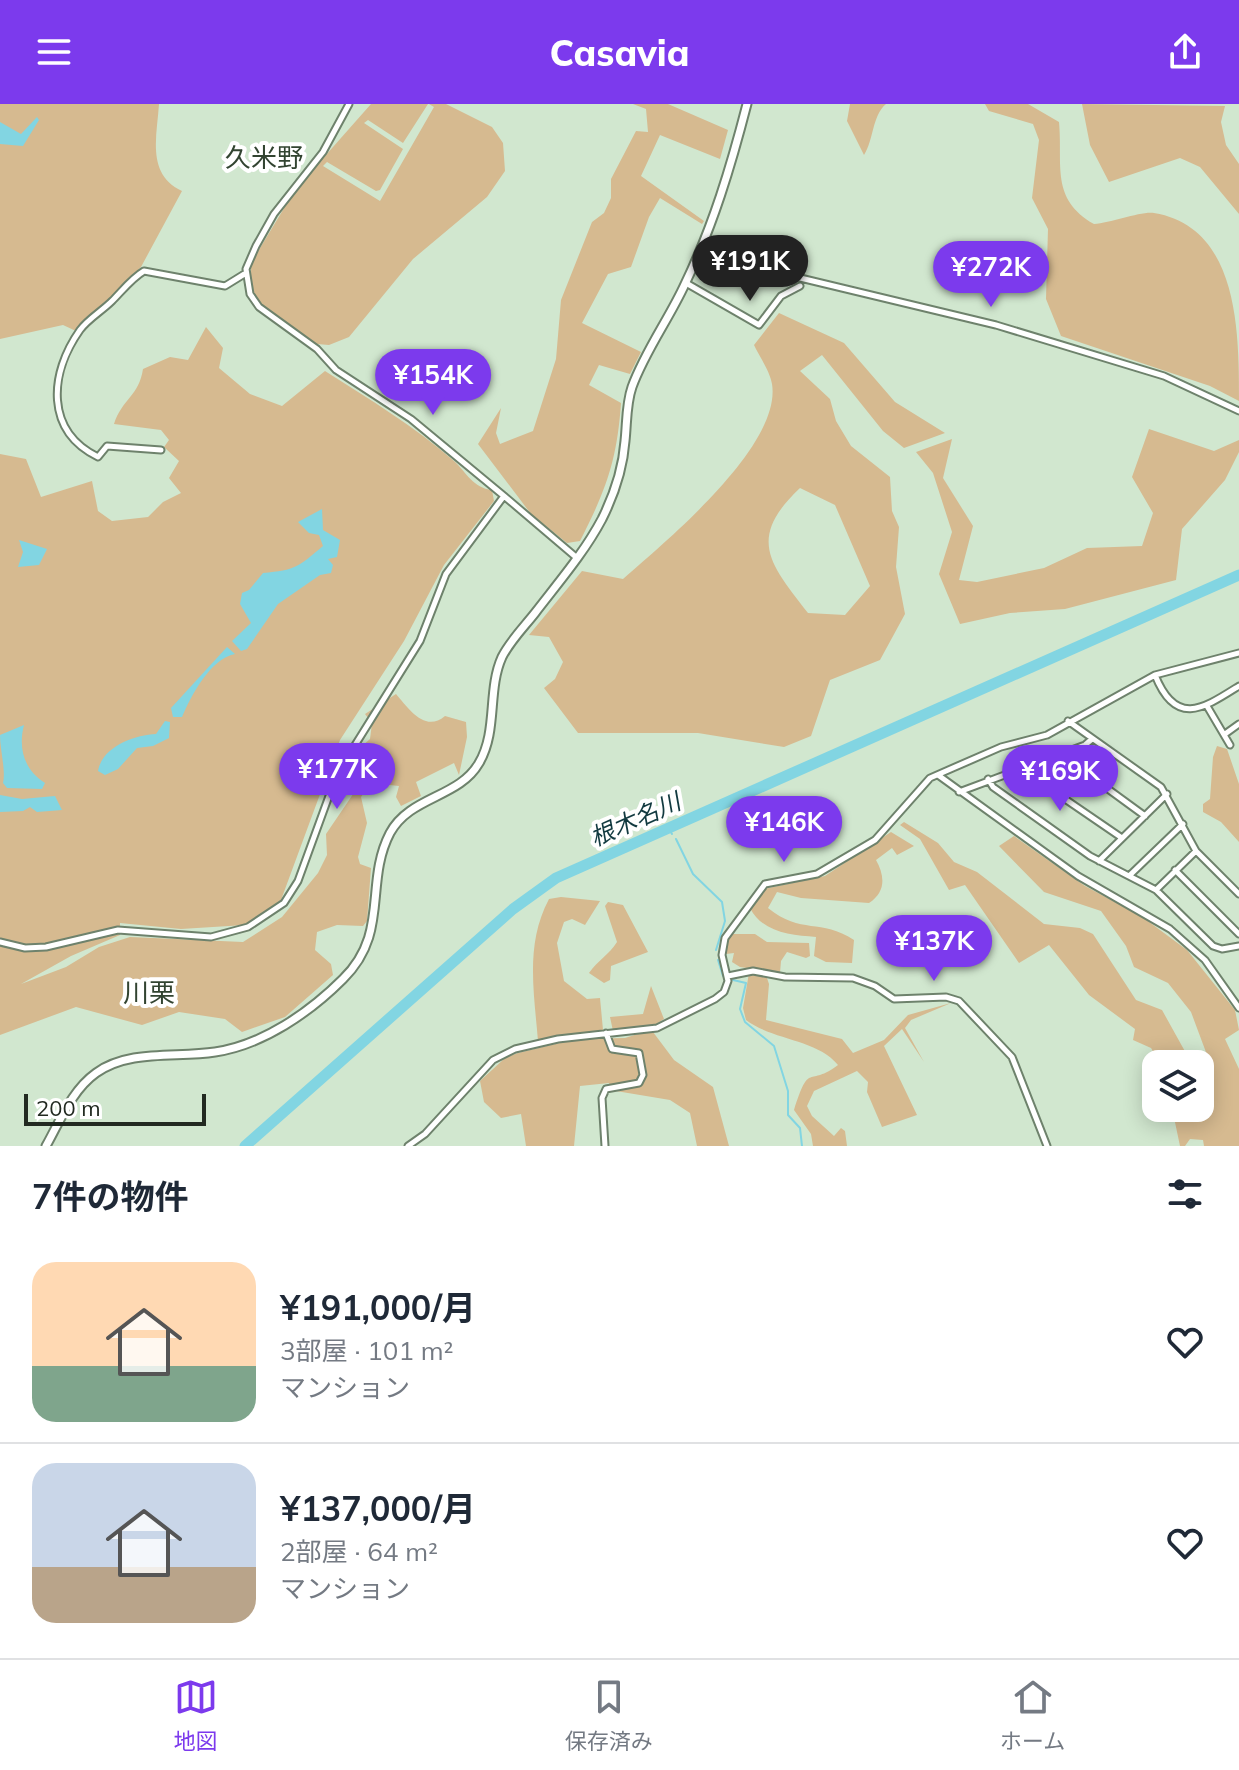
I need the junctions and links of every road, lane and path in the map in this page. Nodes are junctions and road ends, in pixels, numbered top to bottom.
1 (349, 104) edge
2 (747, 104) edge
3 (704, 240) junction
4 (246, 273) junction
5 (686, 283) junction
6 (800, 286) dead end
7 (1239, 411) edge
8 (161, 450) dead end
9 (504, 496) junction
10 (577, 558) junction
11 (1239, 653) edge
12 (1155, 675) junction
13 (1239, 686) edge
14 (1207, 706) junction
15 (1068, 721) junction
16 (1239, 724) edge
17 (1225, 734) junction
18 (1092, 739) junction
19 (1230, 745) dead end
20 (1060, 754) junction
21 (1024, 767) junction
22 (938, 775) junction
23 (988, 779) junction
24 (959, 792) junction
25 (1167, 794) junction
26 (1145, 816) junction
27 (1183, 824) junction
28 (1122, 838) junction
29 (1196, 851) junction
30 (1099, 861) junction
31 (1175, 870) junction
32 (1129, 876) junction
33 (1156, 890) junction
34 (1239, 894) edge
35 (1239, 934) edge
36 (0, 942) edge
37 (1239, 946) edge
38 (728, 976) junction
39 (1239, 1008) edge
40 (606, 1033) junction
41 (46, 1146) edge
42 (408, 1146) edge
43 (605, 1146) edge
44 (1047, 1146) edge

1 - 4 street
2 - 3 street
3 - 5 street
3 - 7 street
4 - 8 street
4 - 9 street
5 - 6 street
5 - 10 street
9 - 10 street
9 - 36 street
10 - 41 street
11 - 12 street
12 - 14 street
12 - 15 street
13 - 14 street
14 - 17 street
15 - 18 street
15 - 22 street
16 - 17 street
17 - 19 street
18 - 20 street
18 - 25 street
20 - 21 street
20 - 26 street
21 - 23 street
21 - 28 street
22 - 24 street
22 - 38 street
23 - 24 street
23 - 30 street
24 - 39 street
25 - 26 street
25 - 27 street
26 - 28 street
27 - 29 street
27 - 32 street
28 - 30 street
29 - 31 street
29 - 34 street
30 - 32 street
31 - 33 street
31 - 35 street
32 - 33 street
33 - 37 street
38 - 40 street
38 - 44 street
40 - 42 street
40 - 43 street

